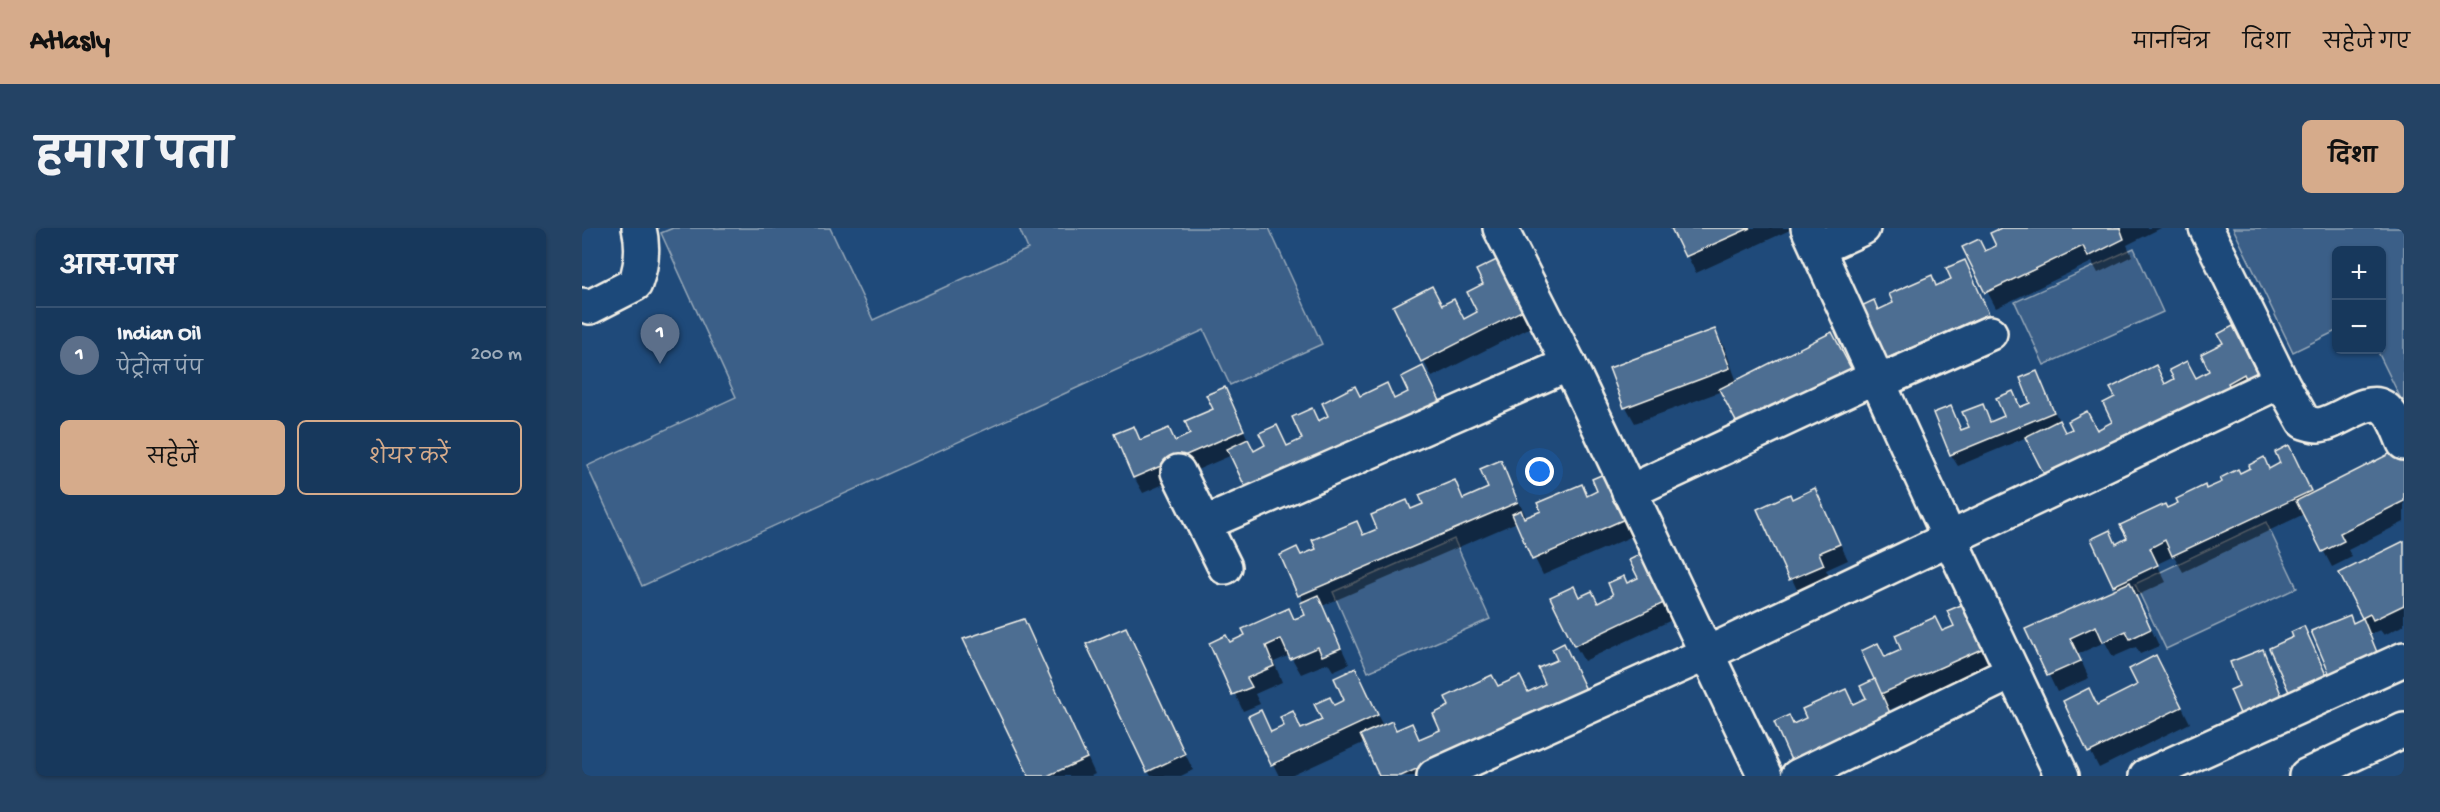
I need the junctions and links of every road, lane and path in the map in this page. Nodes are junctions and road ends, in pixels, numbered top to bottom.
1 (639, 228) edge
2 (1500, 228) edge
3 (1863, 228) edge
4 (2206, 228) edge
5 (1814, 238) edge
6 (582, 305) edge
7 (1990, 333) dead end
8 (1569, 364) junction
9 (1878, 379) junction
10 (2281, 381) junction
11 (2404, 443) edge
12 (1178, 472) dead end
13 (1629, 492) junction
14 (1204, 524) junction
15 (1949, 537) junction
16 (1225, 567) dead end
17 (1706, 654) junction
18 (2404, 659) edge
19 (2013, 672) junction
20 (2404, 730) edge
21 (1434, 776) edge
22 (1765, 776) edge
23 (1798, 776) edge
24 (2062, 776) edge
25 (2146, 776) edge
26 (2306, 776) edge

1 - 6 street
2 - 8 street
3 - 5 street
4 - 10 street
5 - 9 street
7 - 9 street
8 - 13 street
8 - 14 street
9 - 13 street
9 - 15 street
10 - 11 street
10 - 15 street
12 - 14 street
13 - 17 street
14 - 16 street
15 - 17 street
15 - 19 street
17 - 21 street
17 - 22 street
18 - 25 street
19 - 23 street
19 - 24 street
20 - 26 street

